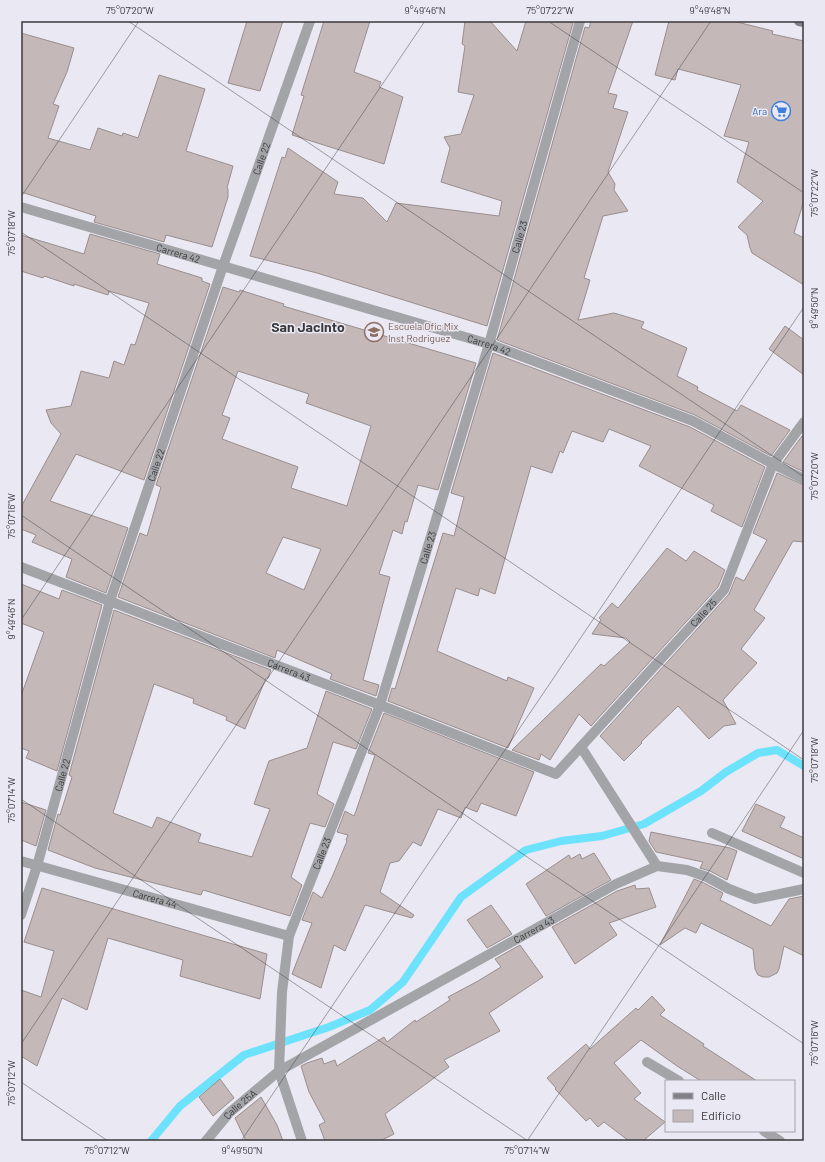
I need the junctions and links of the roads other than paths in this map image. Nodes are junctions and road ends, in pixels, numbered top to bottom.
1 (310, 21) edge
2 (580, 21) edge
3 (799, 21) edge
4 (804, 22) edge
5 (21, 207) edge
6 (223, 266) junction
7 (489, 344) junction
8 (804, 422) edge
9 (773, 464) junction
10 (804, 479) edge
11 (21, 567) edge
12 (110, 601) junction
13 (380, 705) junction
14 (581, 747) junction
15 (556, 774) joint
16 (712, 833) dead end
17 (21, 861) edge
18 (37, 866) junction
19 (657, 866) junction
20 (804, 873) edge
21 (804, 889) edge
22 (21, 915) edge
23 (289, 936) junction
24 (647, 1062) dead end
25 (279, 1067) junction
26 (677, 1080) edge
27 (766, 1132) edge
28 (206, 1141) edge
29 (302, 1141) edge
30 (780, 1141) edge

1 - 6 street, Calle 22
2 - 7 street, Calle 23
3 - 4 street
5 - 6 street, Carrera 42
6 - 7 street, Carrera 42
6 - 12 street, Calle 22
7 - 9 street, Carrera 42
7 - 13 street, Calle 23
8 - 9 street, Calle 25
9 - 10 street, Carrera 42
9 - 14 street, Calle 25
11 - 12 street, Carrera 43
12 - 13 street, Carrera 43
12 - 18 street, Calle 22
13 - 15 street, Carrera 43
13 - 23 street, Calle 23
14 - 15 street, Calle 25
14 - 19 street
16 - 20 street
17 - 18 street, Carrera 44
18 - 22 street, Calle 22
18 - 23 street, Carrera 44
19 - 21 street
19 - 25 street, Carrera 43
23 - 25 street, Calle 23
24 - 26 street
25 - 28 street, Calle 25A
25 - 29 street
27 - 30 street

